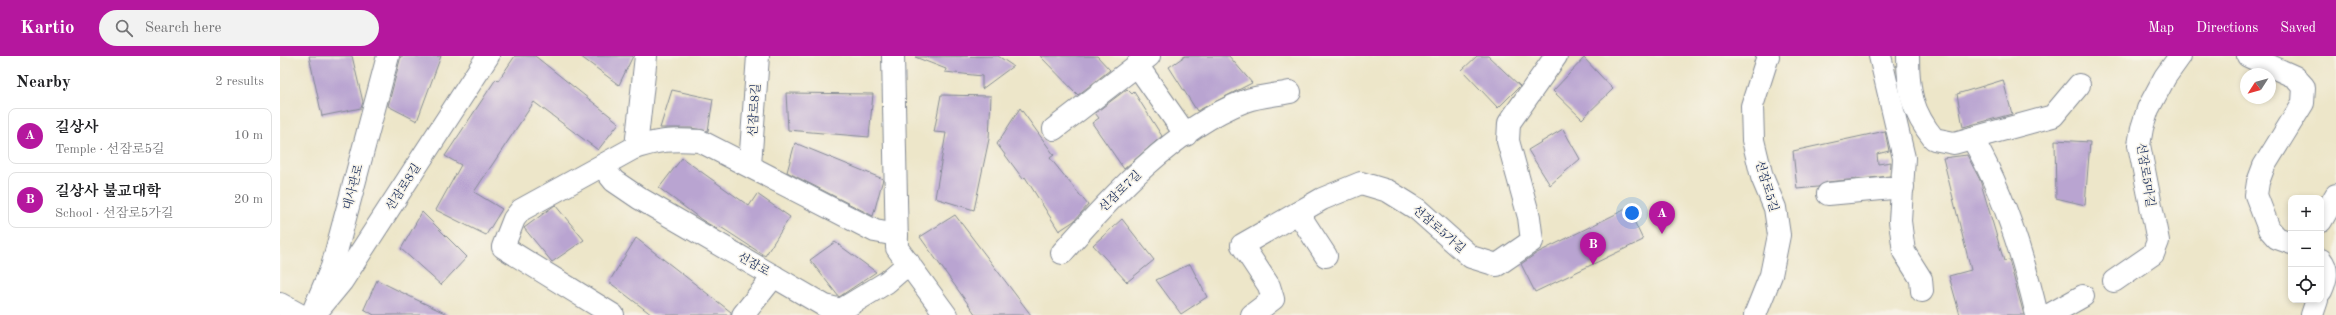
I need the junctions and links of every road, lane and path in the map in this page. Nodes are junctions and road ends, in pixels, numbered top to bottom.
1 (388, 56) edge
2 (488, 56) edge
3 (646, 56) edge
4 (758, 56) edge
5 (893, 56) edge
6 (1556, 56) edge
7 (1768, 56) edge
8 (1880, 56) edge
9 (1907, 56) edge
10 (2180, 56) edge
11 (2248, 56) edge
12 (1143, 61) edge
13 (2079, 85) dead end
14 (1290, 92) dead end
15 (1054, 129) dead end
16 (1186, 136) junction
17 (1972, 138) junction
18 (636, 148) junction
19 (750, 165) junction
20 (602, 166) junction
21 (1903, 187) junction
22 (1828, 194) dead end
23 (2336, 195) edge
24 (1298, 213) junction
25 (2324, 216) edge
26 (897, 235) junction
27 (2288, 242) edge
28 (1062, 253) dead end
29 (2324, 254) edge
30 (1326, 256) dead end
31 (2336, 262) edge
32 (909, 263) junction
33 (2324, 264) edge
34 (774, 276) junction
35 (2114, 281) dead end
36 (2324, 284) edge
37 (1922, 291) dead end
38 (2083, 296) dead end
39 (2316, 303) edge
40 (280, 304) edge
41 (300, 315) edge
42 (313, 315) edge
43 (613, 315) edge
44 (743, 315) edge
45 (946, 315) edge
46 (1252, 315) edge
47 (1754, 315) edge
48 (2037, 315) edge
49 (2049, 315) edge
50 (2312, 315) edge

1 - 42 street, 대사관로
2 - 42 street, 선잠로8길
3 - 18 street
4 - 19 street, 선잠로8길
5 - 26 street
6 - 24 street, 선잠로5가길
7 - 47 street, 선잠로5길
8 - 21 street
9 - 17 street
10 - 35 street, 선잠로5마길
11 - 27 street
12 - 15 street
12 - 16 street
13 - 17 street
14 - 16 street, 선잠로7길
16 - 28 street, 선잠로7길
17 - 48 street
18 - 19 street
18 - 20 street
19 - 26 street
20 - 34 street, 선잠로
20 - 43 street
21 - 22 street
21 - 37 street
23 - 25 street
24 - 30 street
24 - 46 street, 선잠로5가길
26 - 32 street
29 - 31 street
32 - 34 street, 선잠로
32 - 45 street
33 - 36 street
34 - 44 street
38 - 49 street
39 - 50 street
40 - 41 street

